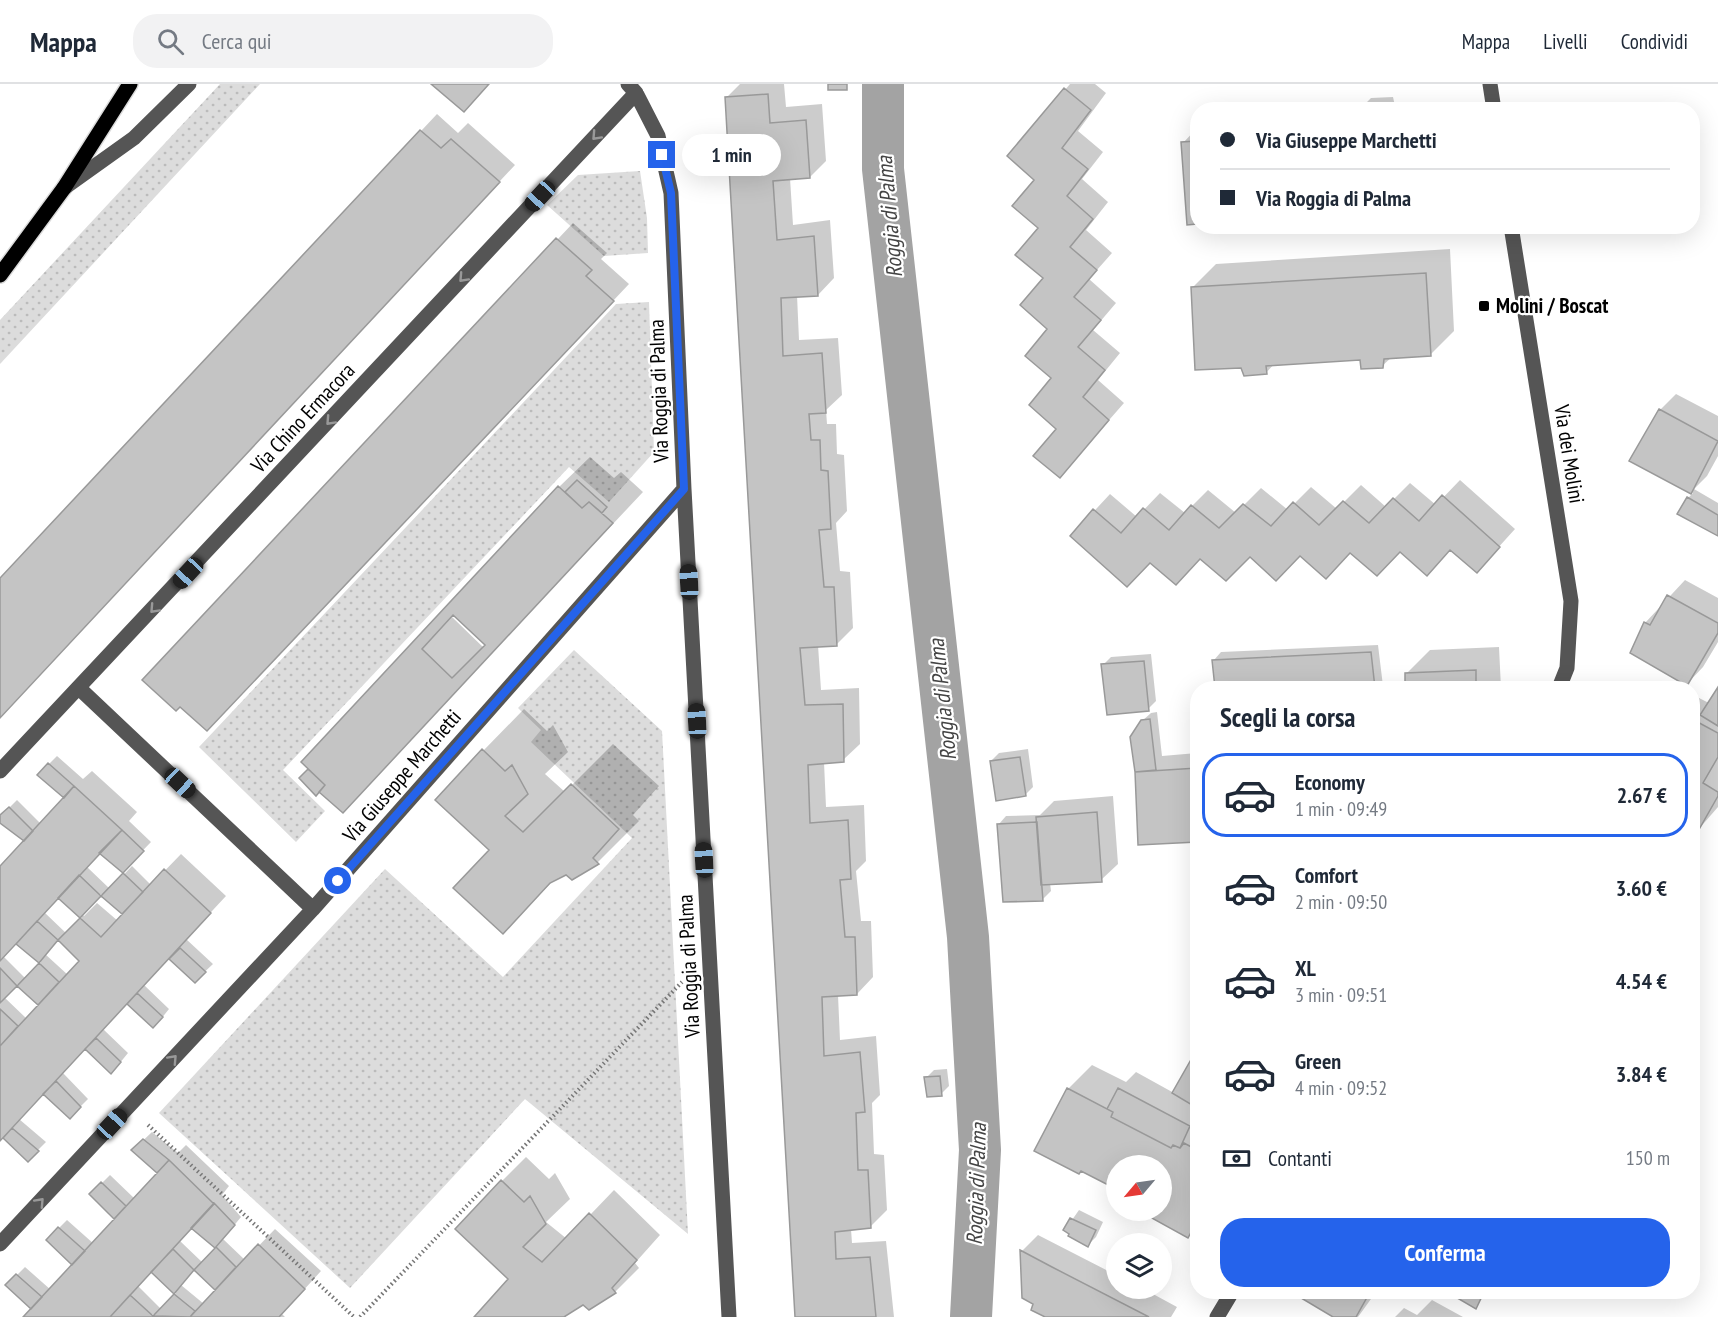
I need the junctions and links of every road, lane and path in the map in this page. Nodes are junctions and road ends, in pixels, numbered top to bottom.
1 (130, 84) edge
2 (189, 84) edge
3 (1490, 84) edge
4 (632, 89) edge
5 (1493, 102) edge
6 (64, 188) junction
7 (1512, 234) edge
8 (0, 275) edge
9 (684, 489) junction
10 (1562, 681) edge
11 (80, 689) junction
12 (0, 771) edge
13 (313, 909) junction
14 (710, 953) junction
15 (128, 1107) junction
16 (0, 1244) edge
17 (1228, 1299) edge
18 (354, 1317) edge
19 (360, 1317) edge
20 (729, 1317) edge
21 (1217, 1317) edge

1 - 6 main road
2 - 6 street
3 - 5 street
4 - 9 street, Via Roggia di Palma
4 -> 11 street, Via Chino Ermacora
6 - 8 main road
7 - 10 street, Via dei Molini
9 - 13 street, Via Giuseppe Marchetti
9 - 14 street, Via Roggia di Palma
11 - 12 street, Via Chino Ermacora
11 - 13 street
15 -> 13 street, Via Giuseppe Marchetti
14 - 19 path
14 - 20 street, Via Roggia di Palma
16 -> 15 street, Via Giuseppe Marchetti
15 - 18 path
17 - 21 street

